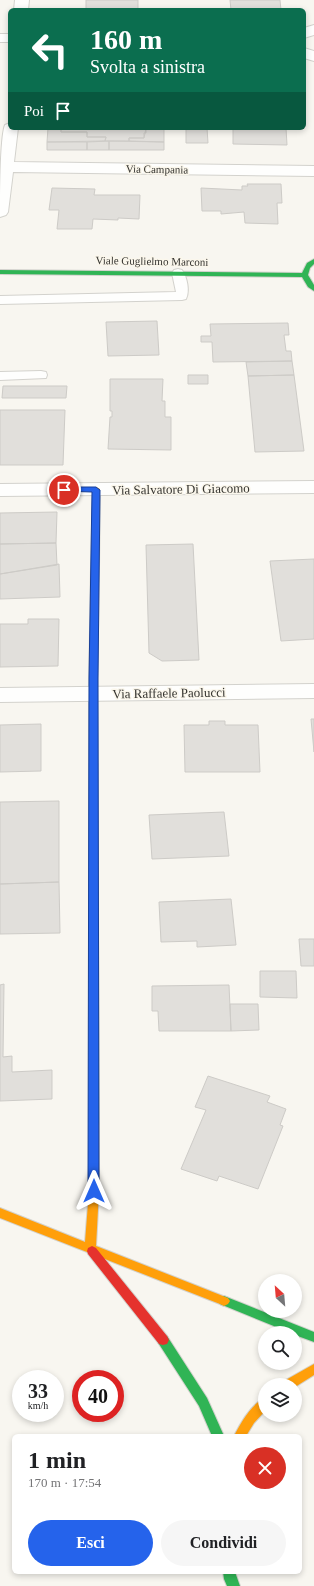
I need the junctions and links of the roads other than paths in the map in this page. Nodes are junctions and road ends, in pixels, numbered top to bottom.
1 (10, 130) edge
2 (3, 167) edge
3 (314, 171) edge
4 (0, 212) edge
5 (314, 261) edge
6 (0, 272) edge
7 (178, 273) junction
8 (303, 275) junction
9 (314, 289) edge
10 (0, 300) edge
11 (41, 375) dead end
12 (0, 376) edge
13 (314, 487) edge
14 (0, 490) edge
15 (96, 490) junction
16 (314, 691) edge
17 (94, 694) junction
18 (0, 695) edge
19 (0, 1213) edge
20 (90, 1248) junction
21 (314, 1337) edge
22 (314, 1369) edge
23 (299, 1378) edge
24 (258, 1410) edge
25 (217, 1434) edge
26 (241, 1434) edge

1 - 2 street
2 - 3 street, Via Campania
2 - 4 street
5 - 8 street
6 - 7 street, Viale Guglielmo Marconi
7 - 8 street, Viale Guglielmo Marconi
7 - 10 lane
8 - 9 street
11 - 12 lane
13 - 15 street, Via Salvatore Di Giacomo
14 - 15 street, Via Salvatore Di Giacomo
15 - 17 street
16 - 17 street, Via Raffaele Paolucci
17 - 18 street, Via Raffaele Paolucci
17 - 20 street
19 - 20 street
20 - 21 street
20 - 25 street
22 - 23 street
24 - 26 street

